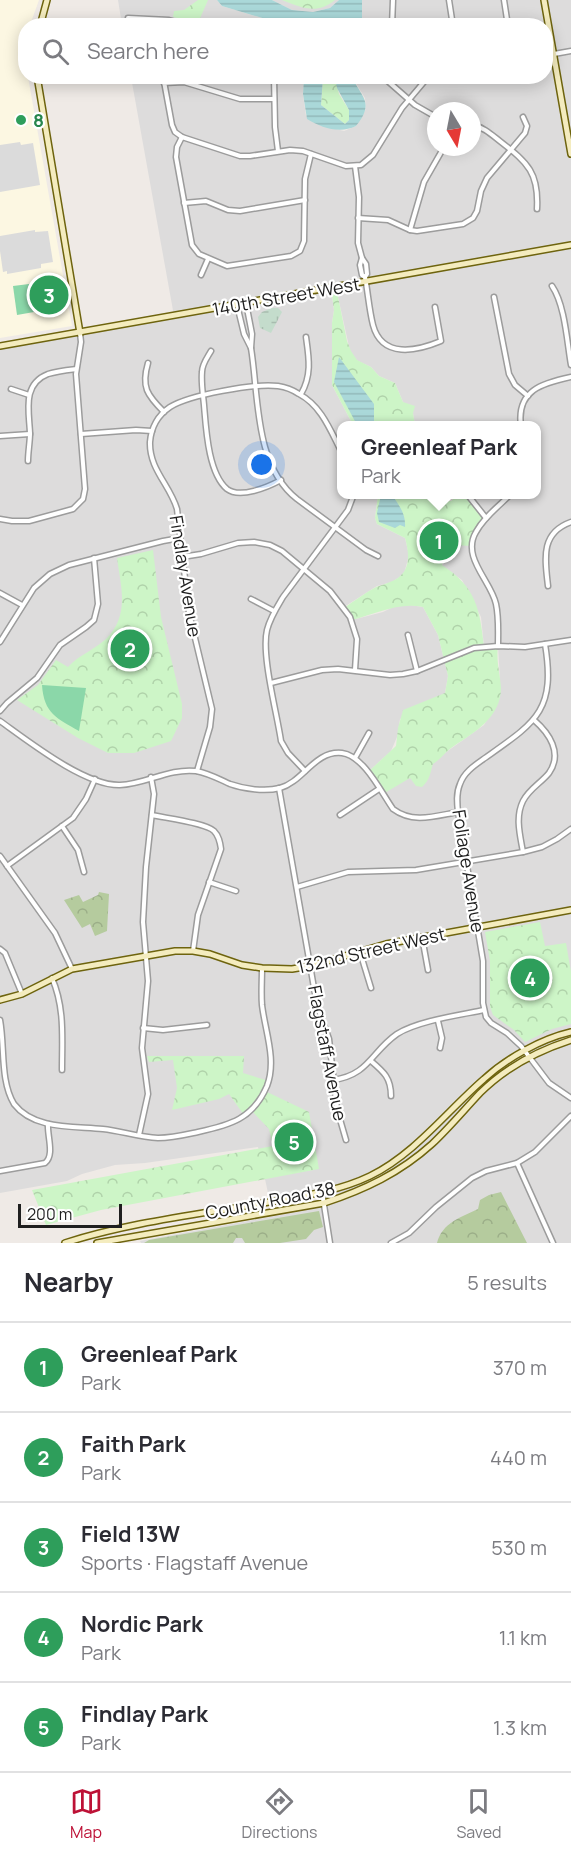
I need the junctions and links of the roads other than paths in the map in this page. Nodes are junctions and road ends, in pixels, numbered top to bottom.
1 (48, 0) edge
2 (393, 0) edge
3 (449, 0) edge
4 (504, 0) edge
5 (544, 0) edge
6 (42, 18) edge
7 (392, 18) edge
8 (452, 18) edge
9 (507, 18) edge
10 (547, 18) edge
11 (553, 50) edge
12 (571, 51) edge
13 (554, 55) junction
14 (38, 84) edge
15 (164, 84) edge
16 (189, 84) edge
17 (274, 84) edge
18 (391, 84) edge
19 (422, 84) edge
20 (274, 99) junction
21 (409, 100) junction
22 (427, 113) edge
23 (523, 117) dead end
24 (481, 127) edge
25 (182, 137) junction
26 (512, 150) junction
27 (278, 151) junction
28 (311, 154) junction
29 (571, 154) edge
30 (439, 156) edge
31 (355, 166) junction
32 (304, 201) junction
33 (184, 203) junction
34 (537, 209) dead end
35 (358, 218) junction
36 (410, 230) junction
37 (571, 244) edge
38 (208, 259) junction
39 (201, 275) dead end
40 (365, 280) junction
41 (552, 286) dead end
42 (494, 297) dead end
43 (246, 303) junction
44 (237, 305) junction
45 (435, 307) dead end
46 (80, 333) junction
47 (306, 337) dead end
48 (0, 346) edge
49 (251, 348) junction
50 (211, 351) dead end
51 (148, 363) dead end
52 (571, 365) edge
53 (76, 369) junction
54 (571, 377) edge
55 (256, 387) junction
56 (11, 389) dead end
57 (301, 394) junction
58 (29, 395) junction
59 (203, 396) junction
60 (528, 396) junction
61 (164, 412) junction
62 (520, 421) edge
63 (152, 432) junction
64 (30, 434) junction
65 (81, 434) junction
66 (0, 436) edge
67 (337, 444) edge
68 (28, 461) dead end
69 (280, 480) junction
70 (353, 499) edge
71 (470, 499) edge
72 (507, 499) edge
73 (486, 518) junction
74 (0, 519) edge
75 (571, 522) edge
76 (335, 527) junction
77 (180, 538) junction
78 (378, 556) dead end
79 (182, 557) junction
80 (94, 558) junction
81 (304, 569) junction
82 (548, 585) dead end
83 (0, 593) edge
84 (251, 599) dead end
85 (22, 605) junction
86 (274, 611) junction
87 (408, 635) dead end
88 (571, 640) edge
89 (0, 642) edge
90 (545, 644) junction
91 (498, 646) junction
92 (355, 670) junction
93 (417, 671) junction
94 (271, 683) junction
95 (0, 711) edge
96 (534, 720) junction
97 (0, 721) edge
98 (369, 733) dead end
99 (355, 758) junction
100 (197, 771) junction
101 (305, 771) junction
102 (152, 777) junction
103 (95, 779) junction
104 (279, 788) junction
105 (380, 789) junction
106 (458, 812) junction
107 (152, 815) junction
108 (340, 815) dead end
109 (62, 826) junction
110 (571, 829) edge
111 (523, 852) junction
112 (0, 855) edge
113 (467, 862) junction
114 (7, 866) junction
115 (84, 872) dead end
116 (209, 882) junction
117 (297, 887) junction
118 (236, 891) dead end
119 (571, 910) edge
120 (478, 927) junction
121 (422, 938) junction
122 (0, 949) edge
123 (193, 951) junction
124 (360, 951) junction
125 (146, 956) junction
126 (310, 966) junction
127 (262, 968) junction
128 (72, 969) junction
129 (428, 970) dead end
130 (52, 978) junction
131 (371, 988) dead end
132 (22, 994) junction
133 (0, 1000) edge
134 (484, 1010) junction
135 (0, 1020) edge
136 (438, 1020) junction
137 (207, 1025) dead end
138 (142, 1028) junction
139 (571, 1032) edge
140 (571, 1041) edge
141 (440, 1048) dead end
142 (525, 1051) junction
143 (530, 1057) junction
144 (371, 1061) junction
145 (62, 1070) dead end
146 (333, 1080) junction
147 (391, 1096) dead end
148 (571, 1098) edge
149 (571, 1116) edge
150 (48, 1124) junction
151 (140, 1135) junction
152 (346, 1140) dead end
153 (517, 1163) junction
154 (0, 1171) edge
155 (322, 1192) junction
156 (324, 1203) junction
157 (126, 1227) junction
158 (128, 1240) edge
159 (134, 1242) edge
160 (65, 1243) edge
161 (97, 1243) edge
162 (330, 1243) edge
163 (391, 1243) edge
164 (553, 1243) edge

1 - 6 street
2 - 7 street
3 - 8 street
4 - 9 street
5 - 10 street
11 - 13 street
12 - 13 street
13 - 29 street
14 - 46 street
15 - 25 street
16 - 20 street
17 - 20 street
18 - 21 street
19 - 21 street
20 - 27 street
21 - 22 street
21 - 31 street
23 - 26 street
24 - 26 street
25 - 27 street
25 - 33 street
26 - 34 street
26 - 36 street
27 - 28 street
28 - 31 street
28 - 32 street
30 - 36 street
31 - 35 street
32 - 33 street
32 - 38 street
33 - 38 street
35 - 36 street
35 - 40 street
37 - 40 street, 140th Street West
38 - 39 street
40 - 43 street, 140th Street West
40 - 45 street
41 - 52 street
42 - 60 street
43 - 44 street, 140th Street West
43 - 49 street
44 - 46 street, 140th Street West
44 - 49 street
46 - 48 street, 140th Street West
46 - 53 street
47 - 57 street
49 - 55 street
50 - 59 street
51 - 61 street
53 - 58 street
53 - 65 street
54 - 60 street
55 - 57 street
55 - 59 street
55 - 69 street
56 - 58 street
57 - 67 street
58 - 64 street
59 - 61 street
59 - 69 street
60 - 62 street
61 - 63 street
63 - 65 street
63 - 77 street, Findlay Avenue
64 - 66 street
64 - 68 street
65 - 74 street
69 - 76 street
70 - 76 street
71 - 73 street
72 - 73 street
73 - 91 street
75 - 82 street
76 - 78 street
76 - 81 street
77 - 79 street, Findlay Avenue
77 - 80 street
79 - 81 street
79 - 100 street, Findlay Avenue
80 - 85 street
80 - 95 street
81 - 86 street
81 - 92 street
83 - 85 street
84 - 86 street
85 - 89 street
86 - 94 street
87 - 93 street
88 - 90 street
90 - 91 street
90 - 96 street, Foliage Avenue
91 - 93 street
92 - 93 street
92 - 94 street
94 - 101 street
96 - 106 street, Foliage Avenue
96 - 111 street
97 - 103 street
98 - 99 street
99 - 101 street
99 - 105 street
100 - 102 street
100 - 104 street
101 - 104 street
102 - 103 street
102 - 107 street
103 - 109 street
104 - 117 street, Flagstaff Avenue
105 - 106 street
105 - 108 street
106 - 113 street, Foliage Avenue
107 - 116 street
107 - 125 street
109 - 114 street
109 - 115 street
110 - 111 street
111 - 113 street
112 - 114 street
113 - 117 street
113 - 120 street, Foliage Avenue
114 - 128 street
116 - 118 street
116 - 123 street
117 - 126 street, Flagstaff Avenue
119 - 120 street, 132nd Street West
120 - 121 street, 132nd Street West
120 - 134 street, Foliage Avenue
121 - 124 street, 132nd Street West
121 - 129 street
122 - 132 street
123 - 125 street, 132nd Street West
123 - 127 street, 132nd Street West
124 - 126 street, 132nd Street West
124 - 131 street
125 - 128 street, 132nd Street West
125 - 138 street
126 - 127 street, 132nd Street West
126 - 146 street, Flagstaff Avenue
127 - 151 street
128 - 130 street, 132nd Street West
130 - 132 street, 132nd Street West
130 - 145 street
132 - 133 street, 132nd Street West
134 - 136 street
134 - 142 street
135 - 150 street
136 - 141 street
136 - 144 street
137 - 138 street
138 - 151 street
139 - 142 street, County Road 38
140 - 143 street
142 - 143 street
142 - 155 street, County Road 38
143 - 148 street
143 - 156 street
144 - 146 street
144 - 147 street
146 - 152 street, Flagstaff Avenue
149 - 153 street
150 - 151 street
150 - 154 street
153 - 163 street
153 - 164 street
155 - 156 street
155 - 157 street, County Road 38
156 - 158 street
156 - 162 street
157 - 158 street
157 - 160 street, County Road 38
158 - 159 street
158 - 161 street

